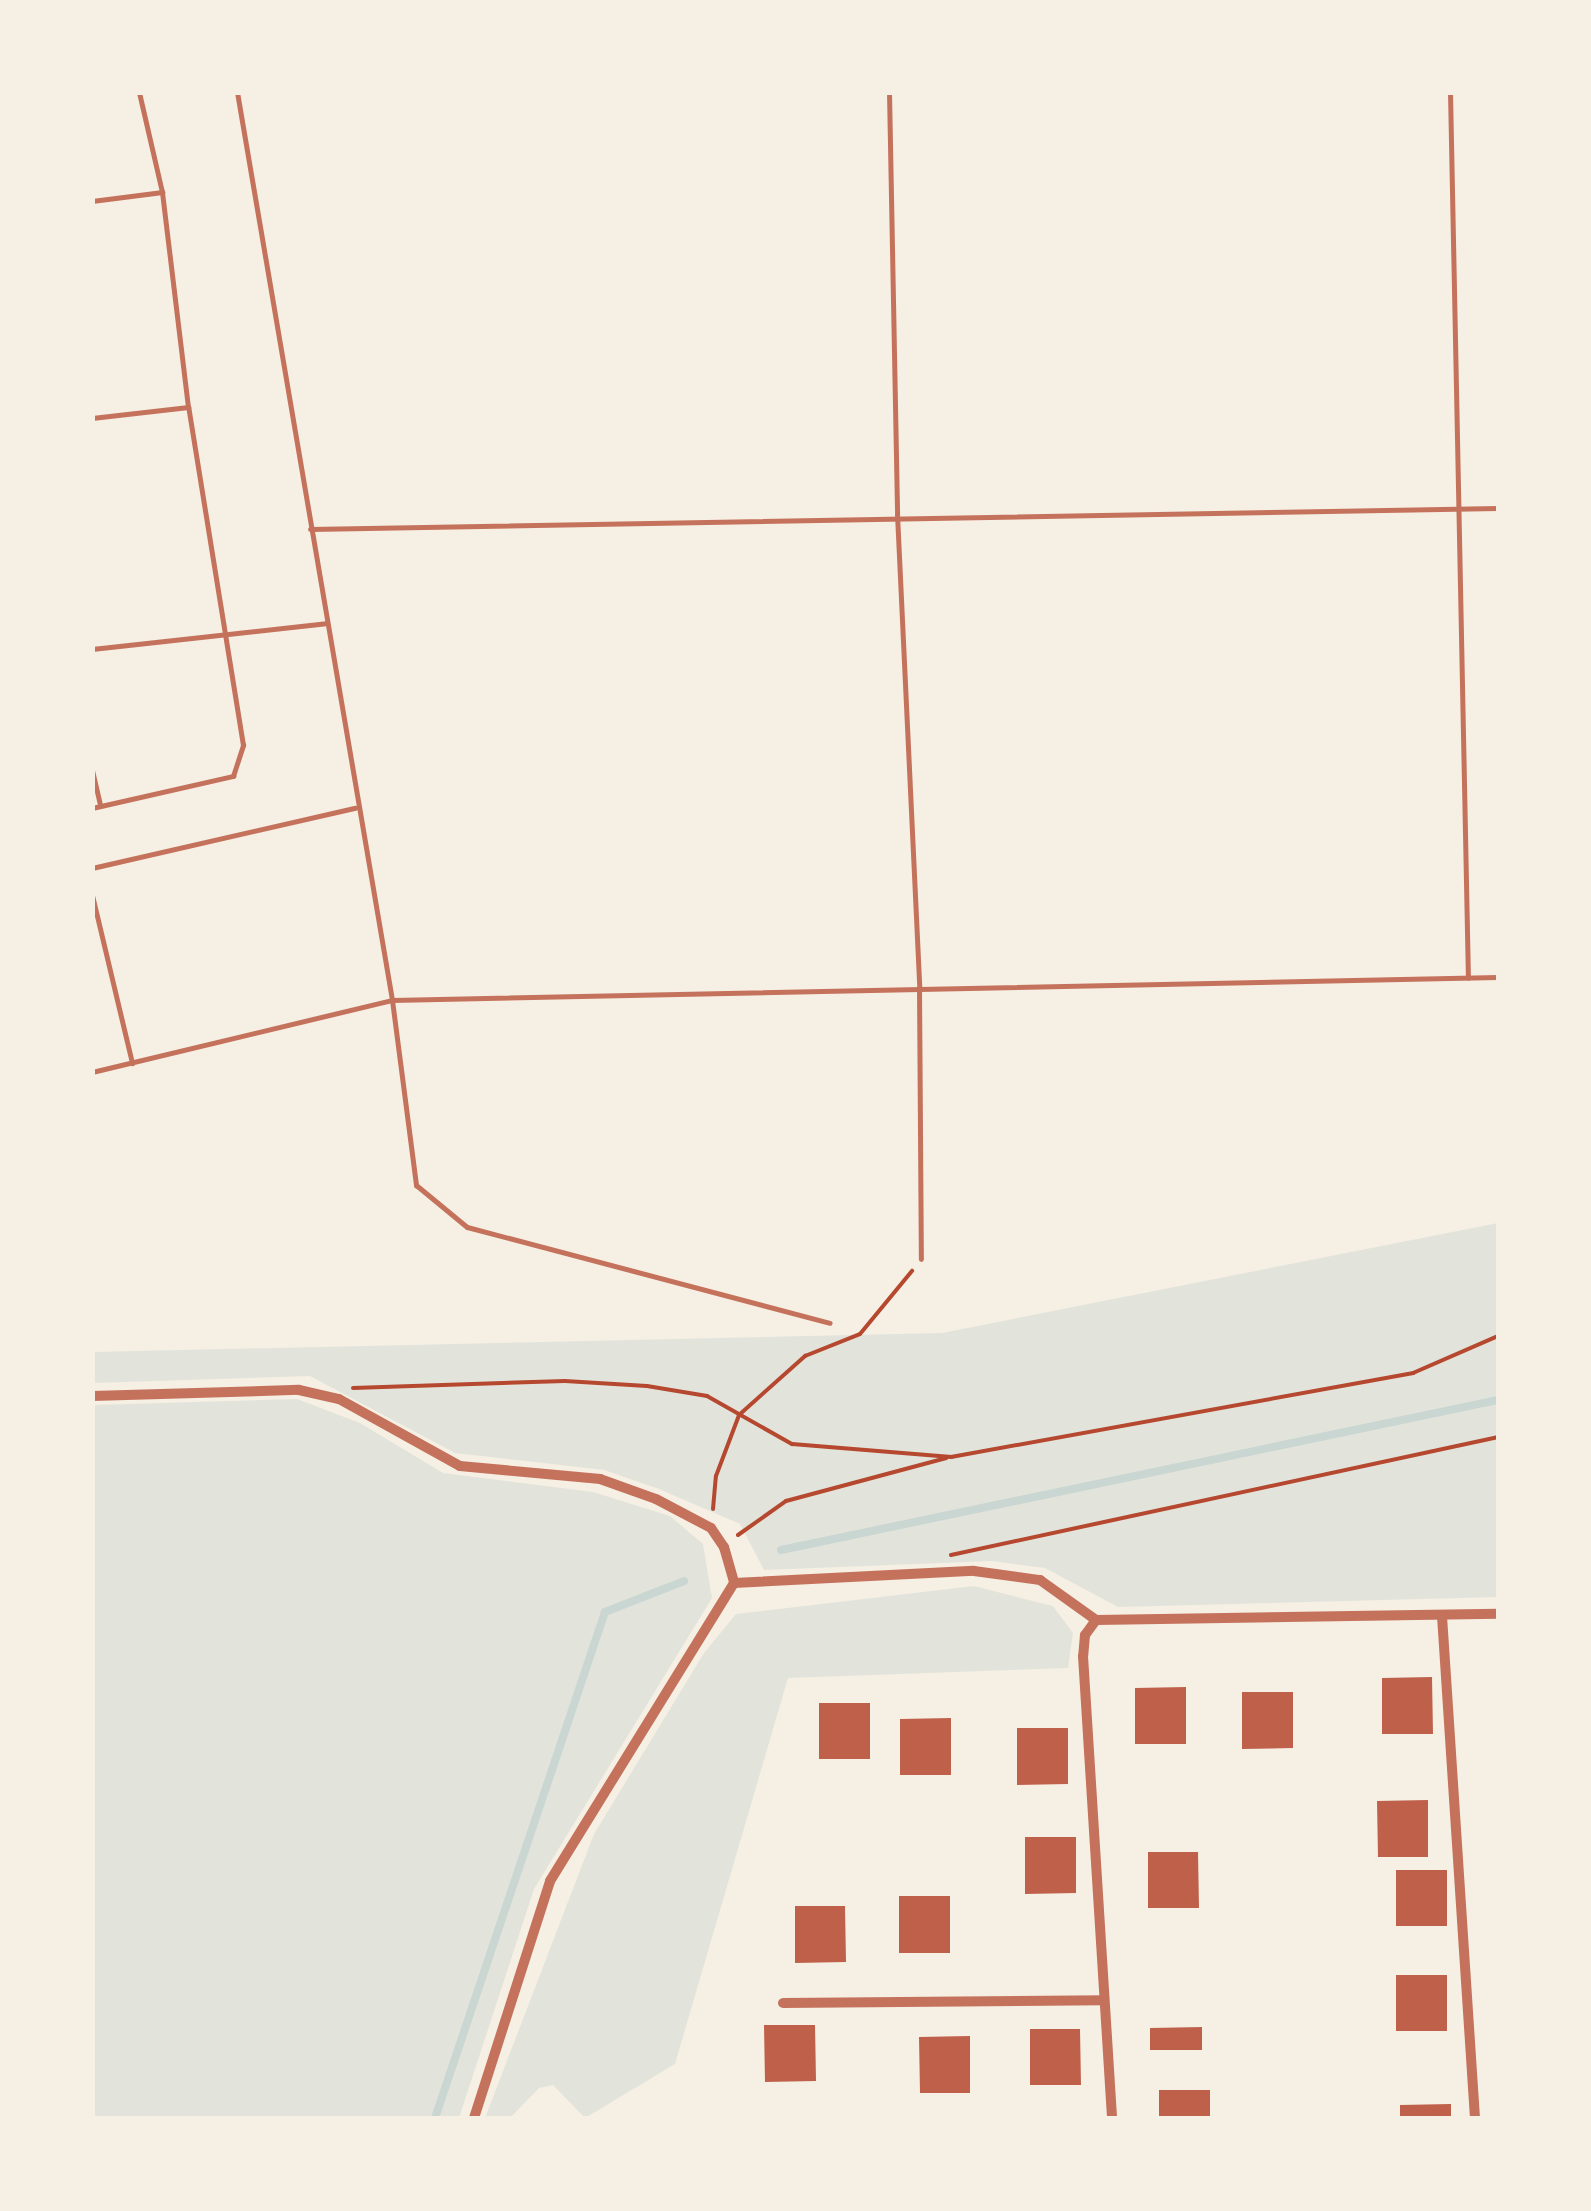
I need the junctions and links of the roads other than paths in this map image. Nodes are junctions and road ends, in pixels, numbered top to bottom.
1 (139, 92) edge
2 (237, 92) edge
3 (888, 92) edge
4 (1450, 92) edge
5 (162, 192) junction
6 (92, 201) edge
7 (188, 407) junction
8 (92, 418) edge
9 (1458, 508) junction
10 (1498, 508) edge
11 (897, 514) junction
12 (310, 530) junction
13 (326, 624) junction
14 (222, 636) junction
15 (92, 649) edge
16 (92, 770) edge
17 (96, 807) edge
18 (354, 808) junction
19 (92, 868) edge
20 (92, 895) edge
21 (1498, 977) edge
22 (1468, 978) junction
23 (920, 988) junction
24 (392, 1000) junction
25 (132, 1062) junction
26 (92, 1072) edge
27 (920, 1259) road end
28 (830, 1323) dead end
29 (92, 1396) edge
30 (734, 1583) junction
31 (1498, 1614) edge
32 (1442, 1616) junction
33 (1096, 1620) junction
34 (1104, 2000) junction
35 (783, 2003) dead end
36 (474, 2118) edge
37 (1112, 2118) edge
38 (1475, 2118) edge

1 - 5 lane
2 - 12 lane
3 - 11 lane
4 - 9 lane
5 - 6 lane
5 - 7 lane
7 - 8 lane
7 - 14 lane
9 - 10 lane
9 - 11 lane
9 - 22 lane
11 - 12 lane
11 - 23 lane
12 - 13 lane
13 - 14 lane
13 - 18 lane
14 - 15 lane
14 - 17 lane
16 - 17 lane
18 - 19 lane
18 - 24 lane
20 - 25 lane
21 - 22 lane
22 - 23 lane
23 - 24 lane
23 - 27 lane
24 - 25 lane
24 - 28 lane
25 - 26 lane
29 - 30 street
30 - 33 street
30 - 36 street
31 - 32 street
32 - 33 street
32 - 38 street
33 - 34 street
34 - 35 street
34 - 37 street

